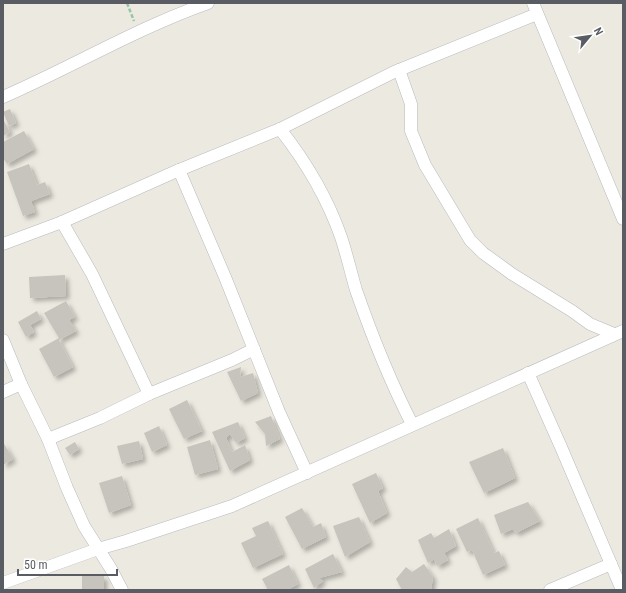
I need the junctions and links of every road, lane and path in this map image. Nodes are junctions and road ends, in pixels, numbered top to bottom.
1 (127, 3) edge
2 (208, 3) edge
3 (535, 9) edge
4 (136, 32) junction
5 (399, 70) junction
6 (3, 97) edge
7 (280, 129) junction
8 (179, 170) junction
9 (623, 219) edge
10 (62, 222) junction
11 (3, 244) edge
12 (619, 333) edge
13 (3, 340) edge
14 (254, 349) junction
15 (528, 373) junction
16 (21, 384) junction
17 (3, 392) edge
18 (149, 394) junction
19 (412, 424) junction
20 (48, 440) junction
21 (306, 473) junction
22 (98, 549) junction
23 (611, 564) junction
24 (3, 584) edge
25 (122, 590) edge
26 (550, 590) edge
27 (622, 590) edge

1 - 4 path
2 - 4 street
3 - 5 street
3 - 9 street
4 - 6 street
5 - 7 street
5 - 12 street
7 - 8 street
7 - 19 street
8 - 10 street
8 - 14 street
10 - 11 street
10 - 18 street
12 - 15 street
13 - 16 street
14 - 18 street
14 - 21 street
15 - 19 street
15 - 23 street
16 - 17 street
16 - 20 street
18 - 20 street
19 - 21 street
20 - 22 street
21 - 22 street
22 - 24 street
22 - 25 street
23 - 26 street
23 - 27 street

